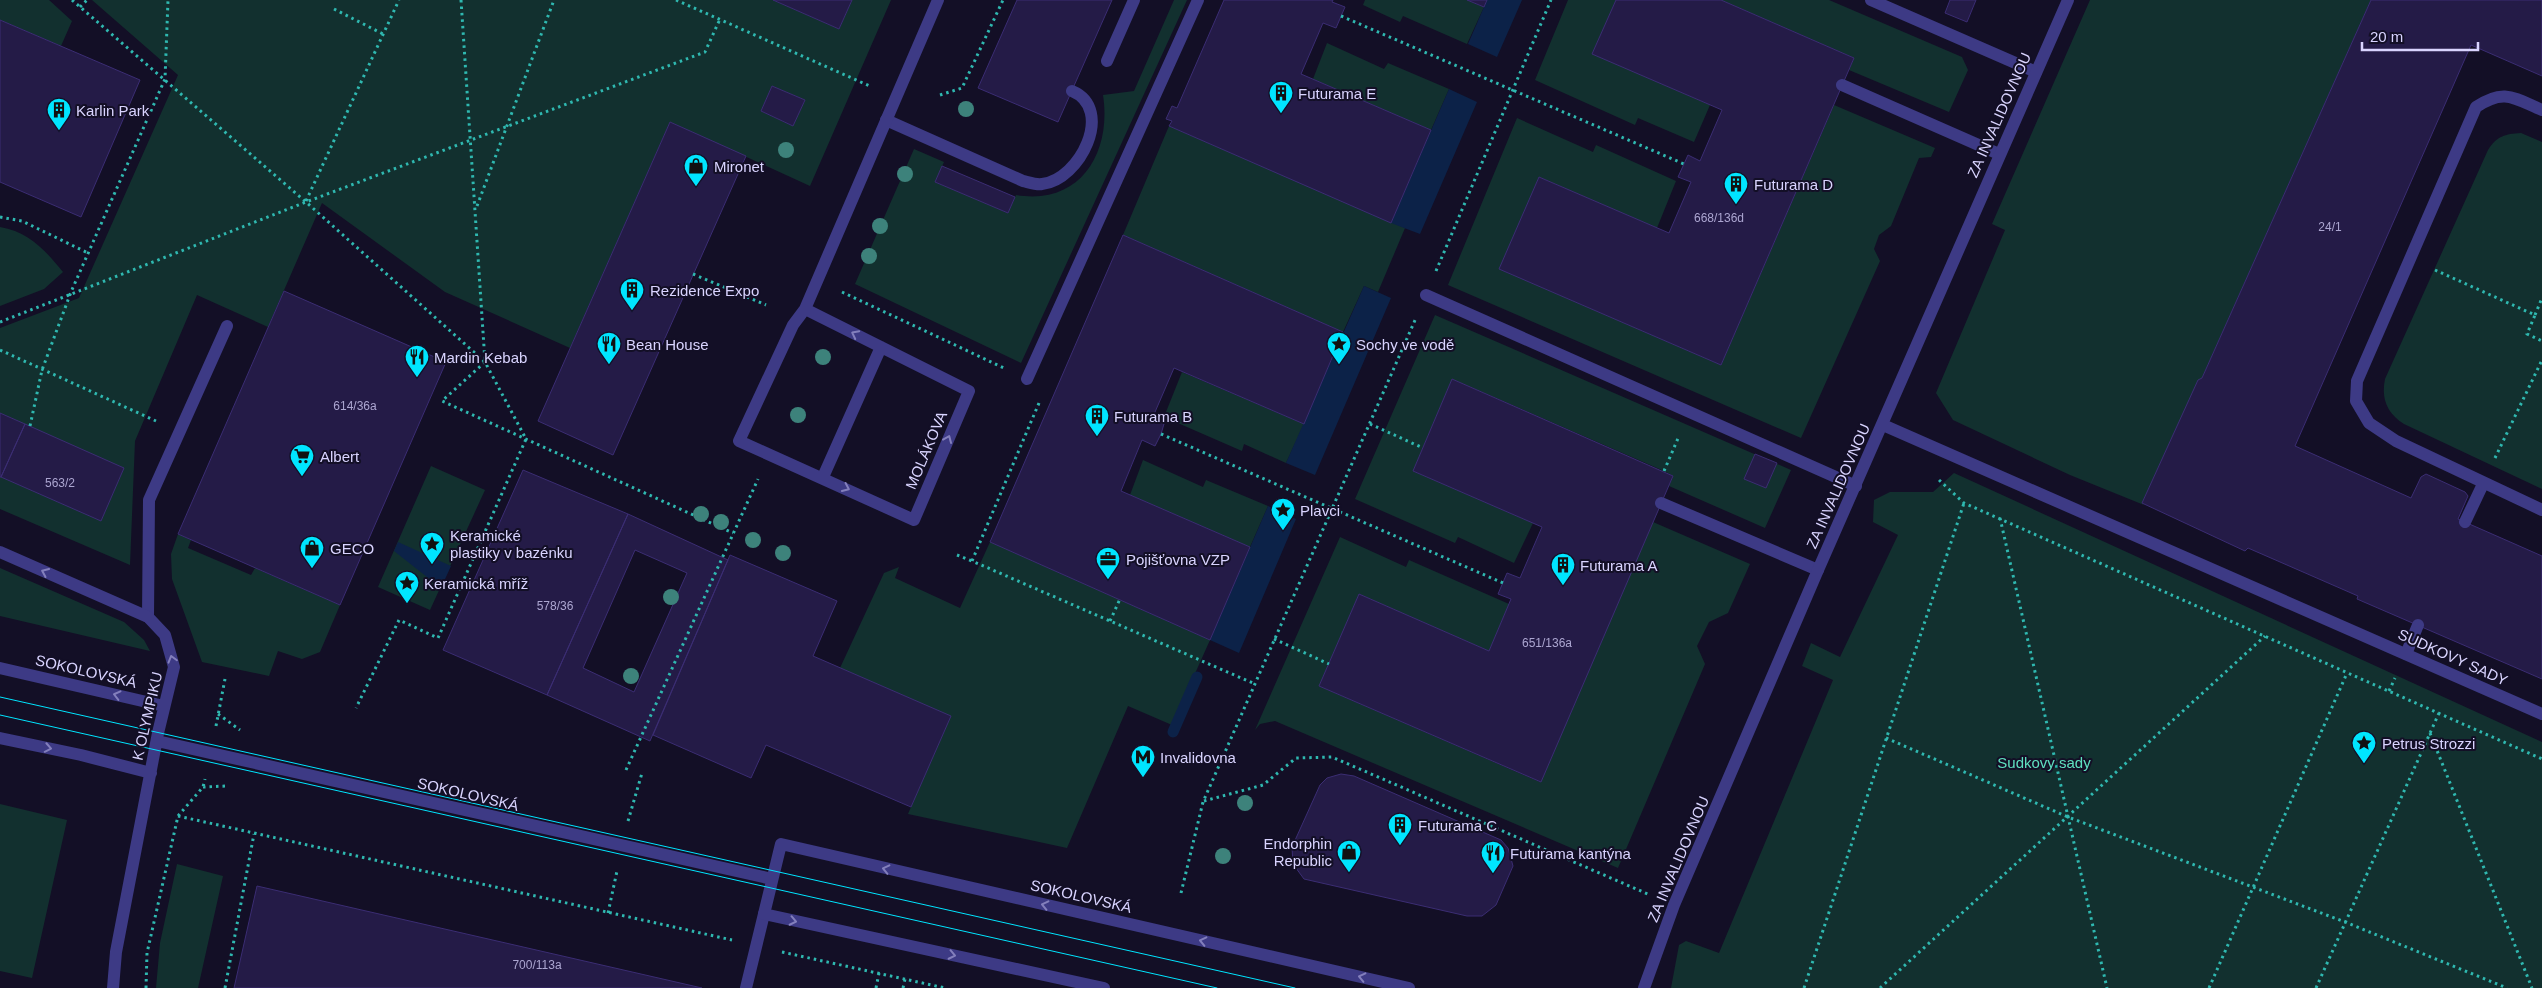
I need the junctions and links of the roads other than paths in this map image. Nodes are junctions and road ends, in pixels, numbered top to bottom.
1 (938, 0) edge
2 (1134, 0) edge
3 (1198, 0) edge
4 (1871, 0) edge
5 (2068, 0) edge
6 (1107, 61) dead end
7 (2036, 72) junction
8 (1842, 85) dead end
9 (1072, 90) dead end
10 (2542, 110) edge
11 (886, 120) junction
12 (1999, 154) junction
13 (1426, 295) road end
14 (805, 309) junction
15 (227, 326) dead end
16 (881, 347) junction
17 (1027, 378) road end
18 (1883, 426) junction
19 (824, 477) junction
20 (2483, 484) junction
21 (1856, 486) junction
22 (1661, 502) dead end
23 (2542, 510) edge
24 (2465, 522) dead end
25 (0, 552) edge
26 (1818, 570) junction
27 (148, 617) junction
28 (2418, 625) dead end
29 (2406, 654) junction
30 (0, 668) edge
31 (164, 706) junction
32 (2542, 714) edge
33 (0, 738) edge
34 (157, 741) junction
35 (151, 773) junction
36 (772, 879) junction
37 (764, 914) junction
38 (113, 988) edge
39 (746, 988) edge
40 (1104, 988) edge
41 (1409, 988) edge
42 (1644, 988) edge

1 - 11 street, MOLÁKOVA
2 - 6 street
3 - 17 street
4 - 7 street
5 - 7 street, ZA INVALIDOVNOU
7 - 12 street, ZA INVALIDOVNOU
8 - 12 street
9 - 11 street
10 - 20 street
11 - 14 street, MOLÁKOVA
12 - 18 street, ZA INVALIDOVNOU
13 - 21 street
16 -> 14 street, MOLÁKOVA
14 - 19 street, MOLÁKOVA
15 - 27 street
16 - 19 street
19 -> 16 street, MOLÁKOVA
18 - 21 street, ZA INVALIDOVNOU
18 - 29 street, SUDKOVY SADY
20 - 23 street
20 - 24 street
21 - 26 street, ZA INVALIDOVNOU
22 - 26 street
27 -> 25 street, K OLYMPIKU
26 - 42 street, ZA INVALIDOVNOU
31 -> 27 street, K OLYMPIKU
28 - 29 street
29 - 32 street, SUDKOVY SADY
31 -> 30 street, SOKOLOVSKÁ
31 - 34 street, K OLYMPIKU
33 -> 35 street
34 - 35 street, K OLYMPIKU
34 - 36 street, SOKOLOVSKÁ
35 - 38 street, K OLYMPIKU
36 - 37 street, SOKOLOVSKÁ
41 -> 36 street, SOKOLOVSKÁ
37 - 39 street, SOKOLOVSKÁ
37 -> 40 street

